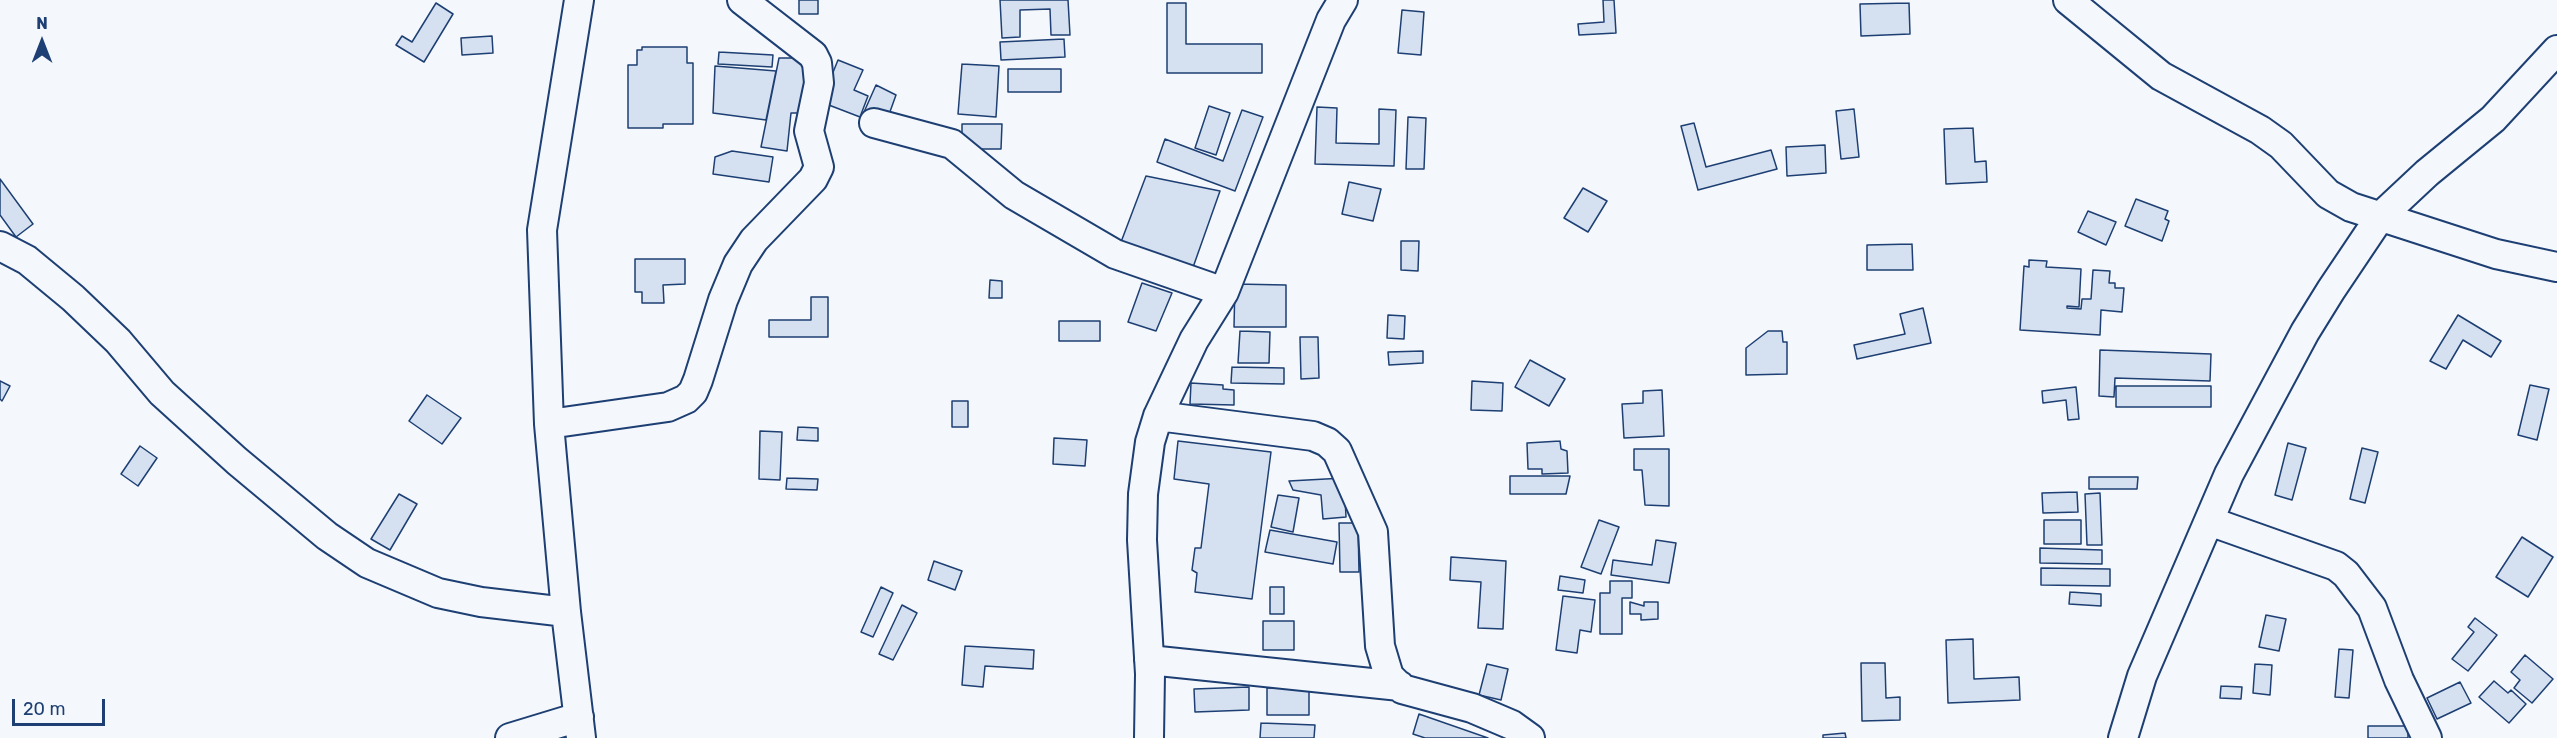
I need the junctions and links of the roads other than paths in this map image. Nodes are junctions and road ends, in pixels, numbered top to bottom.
1 (579, 0) edge
2 (742, 0) edge
3 (1343, 0) edge
4 (2068, 0) edge
5 (2557, 50) edge
6 (874, 123) dead end
7 (2380, 217) junction
8 (0, 246) edge
9 (2557, 267) edge
10 (1224, 291) junction
11 (1158, 416) junction
12 (549, 424) junction
13 (2209, 521) junction
14 (566, 612) junction
15 (1149, 660) junction
16 (1400, 686) junction
17 (580, 727) edge
18 (510, 738) edge
19 (1149, 738) edge
20 (1530, 738) edge
21 (2123, 738) edge
22 (2427, 738) edge

1 - 12 street
2 - 12 street
3 - 10 street
4 - 7 street
5 - 7 street
6 - 10 street
7 - 9 street
7 - 13 street
8 - 14 street
10 - 11 street
11 - 15 street
11 - 16 street
12 - 14 street
13 - 21 street
13 - 22 street
14 - 17 street
15 - 16 street
15 - 19 street
16 - 20 street
17 - 18 street

